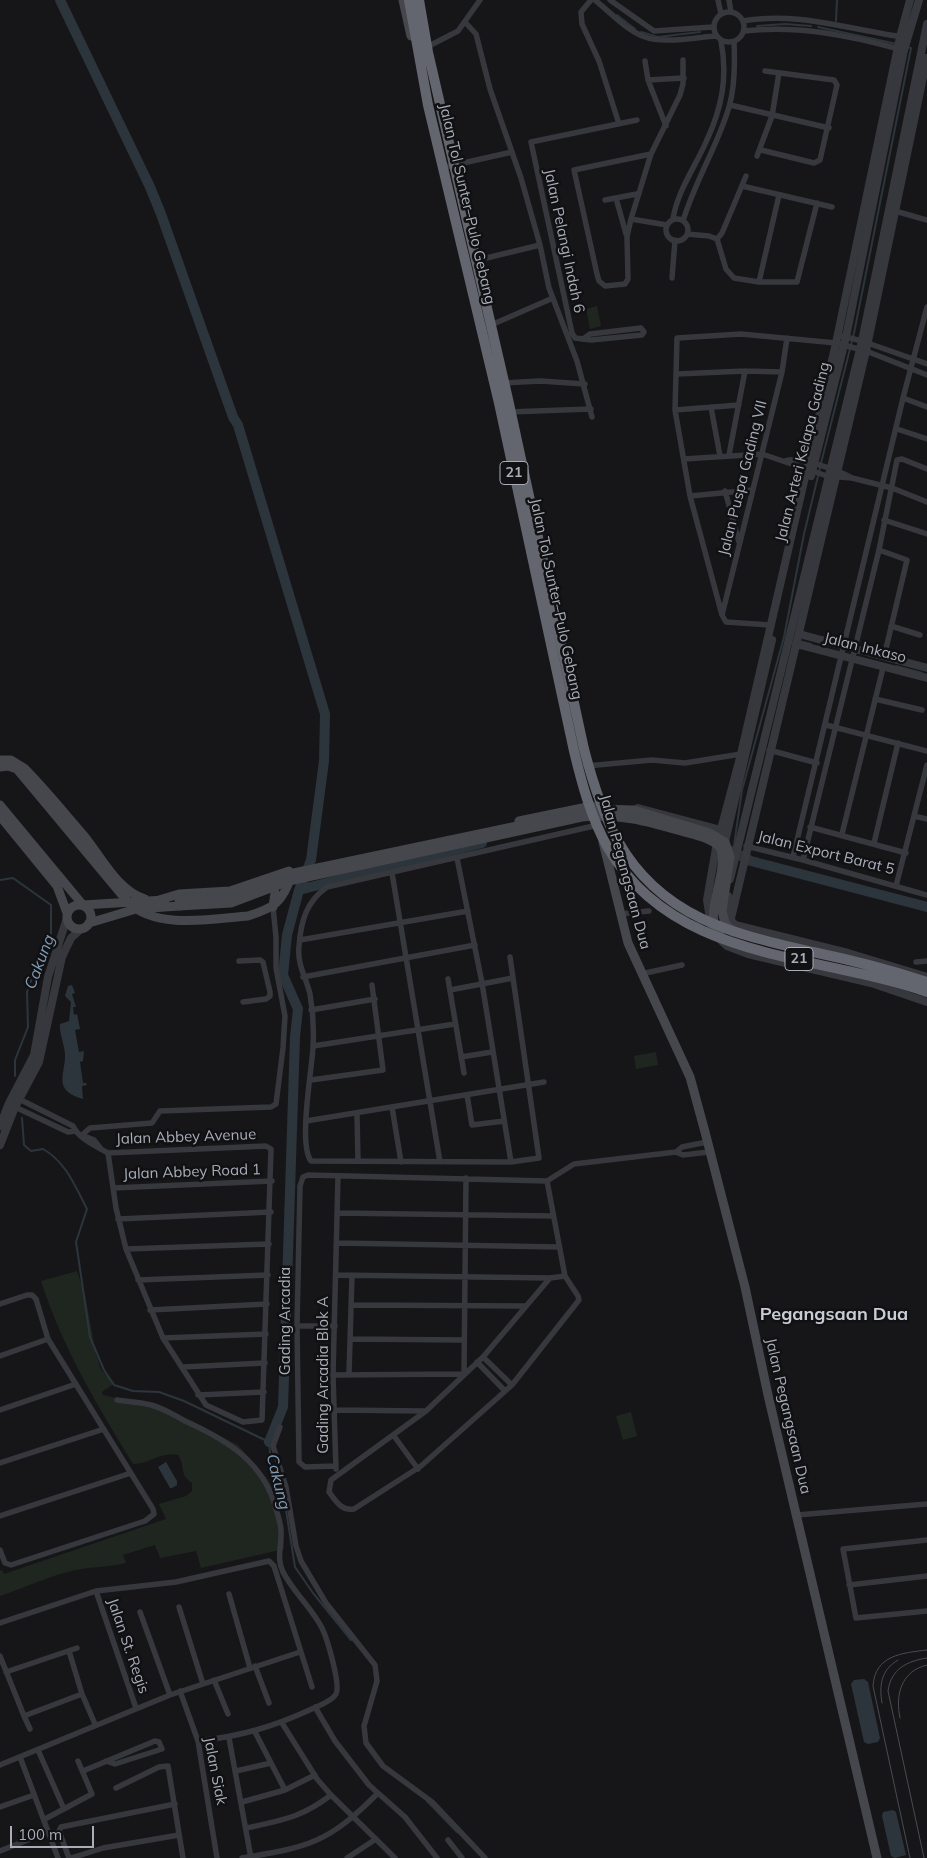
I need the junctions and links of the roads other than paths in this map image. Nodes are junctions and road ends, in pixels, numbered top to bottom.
1 (403, 0) edge
2 (409, 0) edge
3 (419, 0) edge
4 (480, 0) edge
5 (593, 0) edge
6 (610, 0) edge
7 (718, 0) edge
8 (728, 0) edge
9 (910, 0) edge
10 (919, 0) edge
11 (731, 12) junction
12 (721, 14) junction
13 (743, 21) junction
14 (817, 21) junction
15 (465, 22) junction
16 (927, 24) edge
17 (713, 27) junction
18 (744, 31) junction
19 (815, 31) junction
20 (845, 31) junction
21 (719, 39) junction
22 (734, 42) junction
23 (925, 43) edge
24 (902, 44) junction
25 (414, 53) junction
26 (683, 60) dead end
27 (927, 60) edge
28 (645, 61) dead end
29 (765, 71) dead end
30 (779, 73) junction
31 (684, 78) junction
32 (648, 80) junction
33 (916, 89) junction
34 (730, 105) junction
35 (772, 116) junction
36 (637, 120) dead end
37 (619, 124) junction
38 (666, 126) junction
39 (829, 128) junction
40 (761, 150) junction
41 (512, 152) junction
42 (651, 154) junction
43 (757, 156) dead end
44 (441, 168) junction
45 (746, 176) dead end
46 (742, 186) junction
47 (637, 194) junction
48 (780, 195) junction
49 (616, 198) junction
50 (605, 200) dead end
51 (817, 203) junction
52 (832, 207) dead end
53 (895, 211) junction
54 (630, 219) junction
55 (673, 219) junction
56 (927, 220) edge
57 (683, 221) junction
58 (667, 225) junction
59 (686, 234) junction
60 (627, 237) junction
61 (675, 240) junction
62 (717, 240) junction
63 (540, 245) junction
64 (464, 263) junction
65 (672, 278) dead end
66 (759, 282) junction
67 (553, 298) junction
68 (872, 306) junction
69 (927, 307) edge
70 (481, 329) junction
71 (920, 329) junction
72 (927, 332) edge
73 (787, 338) junction
74 (583, 339) junction
75 (852, 343) junction
76 (913, 359) junction
77 (927, 364) edge
78 (911, 369) junction
79 (745, 371) junction
80 (782, 372) junction
81 (677, 374) junction
82 (927, 375) edge
83 (585, 384) junction
84 (494, 385) junction
85 (903, 398) junction
86 (739, 404) junction
87 (711, 407) junction
88 (927, 407) edge
89 (591, 410) junction
90 (675, 410) junction
91 (500, 412) junction
92 (592, 417) dead end
93 (897, 429) junction
94 (927, 439) edge
95 (762, 454) junction
96 (729, 455) junction
97 (720, 456) junction
98 (684, 459) junction
99 (812, 468) junction
100 (927, 469) edge
101 (826, 472) junction
102 (837, 475) junction
103 (883, 485) junction
104 (892, 488) junction
105 (753, 490) junction
106 (725, 491) junction
107 (690, 496) junction
108 (927, 502) edge
109 (884, 520) junction
110 (927, 534) edge
111 (739, 545) junction
112 (878, 550) junction
113 (722, 615) junction
114 (770, 625) junction
115 (891, 626) junction
116 (920, 635) dead end
117 (795, 639) junction
118 (844, 652) junction
119 (853, 654) junction
120 (884, 657) junction
121 (883, 668) junction
122 (926, 673) edge
123 (875, 699) junction
124 (922, 710) dead end
125 (827, 725) junction
126 (835, 727) junction
127 (866, 735) junction
128 (898, 743) junction
129 (769, 750) junction
130 (927, 751) edge
131 (752, 757) junction
132 (0, 760) edge
133 (817, 762) junction
134 (927, 764) edge
135 (583, 766) junction
136 (0, 767) edge
137 (0, 805) edge
138 (592, 806) junction
139 (0, 816) edge
140 (914, 816) junction
141 (927, 819) edge
142 (597, 821) junction
143 (810, 827) junction
144 (723, 831) junction
145 (842, 834) junction
146 (81, 840) junction
147 (874, 843) junction
148 (746, 848) junction
149 (906, 854) junction
150 (793, 857) junction
151 (458, 858) junction
152 (803, 860) junction
153 (292, 870) junction
154 (392, 873) junction
155 (264, 879) junction
156 (896, 886) junction
157 (927, 895) edge
158 (148, 900) junction
159 (159, 900) junction
160 (128, 902) junction
161 (179, 903) junction
162 (83, 905) junction
163 (273, 907) junction
164 (136, 909) junction
165 (709, 910) junction
166 (468, 911) junction
167 (648, 911) dead end
168 (620, 914) junction
169 (67, 916) junction
170 (730, 919) junction
171 (90, 923) junction
172 (400, 923) junction
173 (711, 926) junction
174 (81, 929) junction
175 (780, 936) junction
176 (300, 940) junction
177 (475, 945) junction
178 (406, 958) junction
179 (510, 958) dead end
180 (239, 961) dead end
181 (775, 961) junction
182 (916, 962) dead end
183 (927, 962) edge
184 (682, 965) dead end
185 (276, 968) junction
186 (264, 971) junction
187 (641, 974) junction
188 (303, 977) junction
189 (927, 977) edge
190 (513, 978) junction
191 (448, 979) dead end
192 (482, 983) junction
193 (927, 983) edge
194 (372, 985) dead end
195 (450, 990) junction
196 (927, 993) edge
197 (375, 999) junction
198 (243, 1002) dead end
199 (927, 1002) edge
200 (312, 1010) junction
201 (455, 1024) junction
202 (418, 1030) junction
203 (380, 1038) junction
204 (313, 1046) junction
205 (492, 1052) junction
206 (461, 1057) junction
207 (464, 1073) dead end
208 (311, 1080) junction
209 (544, 1082) dead end
210 (529, 1085) junction
211 (499, 1090) junction
212 (467, 1094) junction
213 (429, 1100) junction
214 (14, 1101) junction
215 (392, 1107) junction
216 (357, 1113) junction
217 (306, 1121) junction
218 (504, 1121) junction
219 (0, 1126) edge
220 (82, 1135) junction
221 (707, 1142) junction
222 (0, 1146) edge
223 (676, 1152) junction
224 (108, 1153) junction
225 (709, 1154) junction
226 (358, 1161) junction
227 (402, 1162) junction
228 (440, 1162) junction
229 (511, 1162) junction
230 (338, 1176) junction
231 (466, 1178) junction
232 (272, 1181) junction
233 (547, 1181) junction
234 (113, 1188) junction
235 (270, 1212) junction
236 (337, 1213) junction
237 (465, 1214) junction
238 (554, 1216) junction
239 (118, 1219) junction
240 (337, 1243) junction
241 (270, 1244) junction
242 (464, 1246) junction
243 (559, 1247) junction
244 (126, 1249) junction
245 (268, 1275) junction
246 (352, 1275) junction
247 (336, 1276) junction
248 (464, 1276) junction
249 (565, 1276) junction
250 (550, 1278) junction
251 (138, 1280) junction
252 (0, 1304) edge
253 (267, 1304) junction
254 (352, 1305) junction
255 (526, 1306) junction
256 (464, 1307) junction
257 (150, 1310) junction
258 (297, 1326) junction
259 (335, 1326) junction
260 (266, 1334) junction
261 (163, 1338) junction
262 (48, 1339) junction
263 (350, 1339) junction
264 (463, 1340) junction
265 (0, 1356) edge
266 (483, 1357) junction
267 (477, 1362) junction
268 (265, 1363) junction
269 (183, 1367) junction
270 (349, 1374) junction
271 (464, 1374) junction
272 (333, 1375) junction
273 (76, 1384) junction
274 (512, 1385) junction
275 (505, 1391) junction
276 (264, 1392) junction
277 (198, 1395) junction
278 (117, 1400) dead end
279 (0, 1410) edge
280 (334, 1410) junction
281 (426, 1410) junction
282 (280, 1427) dead end
283 (104, 1429) junction
284 (394, 1436) junction
285 (0, 1463) edge
286 (336, 1466) junction
287 (418, 1469) junction
288 (131, 1473) junction
289 (336, 1475) junction
290 (927, 1504) edge
291 (797, 1515) junction
292 (0, 1516) edge
293 (927, 1540) edge
294 (0, 1550) edge
295 (927, 1576) edge
296 (849, 1585) junction
297 (96, 1591) junction
298 (229, 1594) dead end
299 (179, 1607) dead end
300 (927, 1611) edge
301 (140, 1612) dead end
302 (0, 1623) edge
303 (77, 1648) dead end
304 (69, 1651) junction
305 (300, 1652) junction
306 (0, 1656) edge
307 (252, 1667) junction
308 (6, 1672) junction
309 (214, 1680) junction
310 (203, 1684) junction
311 (312, 1687) dead end
312 (180, 1691) junction
313 (82, 1694) junction
314 (170, 1695) junction
315 (269, 1703) dead end
316 (136, 1708) junction
317 (315, 1708) junction
318 (228, 1714) dead end
319 (24, 1716) junction
320 (282, 1723) junction
321 (95, 1724) junction
322 (30, 1730) dead end
323 (255, 1732) junction
324 (229, 1738) junction
325 (198, 1740) junction
326 (38, 1750) junction
327 (20, 1757) junction
328 (78, 1761) dead end
329 (106, 1761) junction
330 (270, 1764) junction
331 (0, 1765) edge
332 (83, 1771) junction
333 (236, 1771) junction
334 (315, 1775) junction
335 (116, 1788) dead end
336 (285, 1790) junction
337 (377, 1794) junction
338 (34, 1795) junction
339 (331, 1795) junction
340 (242, 1802) junction
341 (175, 1804) junction
342 (0, 1807) edge
343 (64, 1809) junction
344 (353, 1818) junction
345 (44, 1819) junction
346 (247, 1828) junction
347 (48, 1832) junction
348 (179, 1835) junction
349 (376, 1839) junction
350 (448, 1840) dead end
351 (0, 1850) edge
352 (251, 1857) edge
353 (58, 1858) edge
354 (70, 1858) edge
355 (183, 1858) edge
356 (217, 1858) edge
357 (242, 1858) edge
358 (347, 1858) edge
359 (395, 1858) edge
360 (437, 1858) edge
361 (462, 1858) edge
362 (486, 1858) edge
363 (877, 1858) edge

1 - 25 main road, Jalan Pegangsaan Dua
2 - 196 highway, Jalan Tol Sunter–Pulo Gebang / 21, bridge
3 - 193 highway, Jalan Tol Sunter–Pulo Gebang / 21, bridge
4 - 15 street
5 - 21 street
5 - 37 street
6 - 17 street
7 - 12 street
8 - 11 street
9 - 24 street, Jalan Arteri Kelapa Gading
10 - 24 street, Jalan Arteri Kelapa Gading
11 - 12 street
11 - 13 street
12 - 17 street
13 - 14 street
13 - 18 street
14 - 19 street
14 - 20 street
15 - 25 street
15 - 41 street
16 - 23 street, Jalan Arteri Kelapa Gading
17 - 21 street
18 - 19 street
18 - 22 street
19 - 20 street
20 - 24 street
20 - 24 street
21 - 22 street
21 - 55 street
22 - 34 street
23 - 33 street, Jalan Arteri Kelapa Gading
24 - 75 street, Jalan Arteri Kelapa Gading
25 - 44 main road, Jalan Pegangsaan Dua
26 - 31 street
27 - 33 street, Jalan Arteri Kelapa Gading
28 - 32 street
29 - 30 street
30 - 35 street
30 - 39 street
31 - 32 street
31 - 38 street
32 - 38 street
33 - 53 street, Jalan Arteri Kelapa Gading
33 - 68 street, Jalan Arteri Kelapa Gading
34 - 35 street
34 - 57 street
35 - 39 street
35 - 40 street
36 - 37 street
37 - 74 street, Jalan Pelangi Indah 6
38 - 42 street
39 - 40 street
40 - 43 street
41 - 44 street
41 - 63 street
42 - 47 street
42 - 60 street
44 - 64 main road, Jalan Pegangsaan Dua
45 - 46 street
46 - 48 street
46 - 62 street
47 - 49 street
47 - 54 street
48 - 51 street
48 - 66 street
49 - 50 street
49 - 60 street
51 - 52 street
51 - 66 street
53 - 56 street
53 - 68 street, Jalan Arteri Kelapa Gading
54 - 58 street
54 - 60 street
55 - 57 street
55 - 58 street
57 - 59 street
58 - 61 street
59 - 61 street
59 - 62 street
61 - 65 street
62 - 66 street
63 - 64 street
63 - 67 street
64 - 70 main road, Jalan Pegangsaan Dua
67 - 70 street
67 - 83 street
68 - 75 street, Jalan Arteri Kelapa Gading
69 - 71 street
70 - 84 main road, Jalan Pegangsaan Dua
71 - 72 street
71 - 76 street
73 - 75 street
73 - 80 street, Jalan Puspa Gading VII
73 - 81 street
74 - 74 street
75 - 76 street
75 - 78 street
75 - 99 street, Jalan Arteri Kelapa Gading
75 - 101 street, Jalan Arteri Kelapa Gading
75 - 102 street, Jalan Arteri Kelapa Gading
76 - 77 street
76 - 78 street
78 - 82 street
78 - 85 street
79 - 80 street
79 - 81 street
79 - 86 street
80 - 95 street, Jalan Puspa Gading VII
81 - 90 street
83 - 84 street
83 - 89 street
84 - 91 main road, Jalan Pegangsaan Dua
85 - 88 street
85 - 93 street
86 - 87 street
86 - 96 street
87 - 90 street
87 - 97 street
89 - 91 street
89 - 92 street
90 - 98 street
91 - 135 main road, Jalan Pegangsaan Dua
93 - 94 street
93 - 103 street
95 - 96 street
95 - 99 street
95 - 105 street, Jalan Puspa Gading VII
96 - 97 street
97 - 98 street
98 - 107 street
99 - 101 street
99 - 114 street, Jalan Arteri Kelapa Gading
99 - 131 street, Jalan Arteri Kelapa Gading
100 - 104 street
101 - 102 street
101 - 117 street, Jalan Arteri Kelapa Gading
102 - 103 street
102 - 117 street, Jalan Arteri Kelapa Gading
103 - 104 street
103 - 118 street
104 - 108 street
104 - 109 street
105 - 106 street
105 - 111 street, Jalan Puspa Gading VII
106 - 107 street
106 - 111 street
107 - 113 street
109 - 110 street
109 - 112 street
111 - 113 street, Jalan Puspa Gading VII
112 - 115 street
112 - 119 street
113 - 114 street
114 - 131 street, Jalan Arteri Kelapa Gading
115 - 116 street
115 - 120 street
117 - 118 street, Jalan Inkaso
117 - 129 street, Jalan Arteri Kelapa Gading
117 - 131 street, Jalan Arteri Kelapa Gading
118 - 119 street, Jalan Inkaso
118 - 125 street
119 - 120 street
119 - 121 street, Jalan Inkaso
119 - 126 street
120 - 122 street
121 - 122 street, Jalan Inkaso
121 - 123 street
123 - 124 street
123 - 127 street
125 - 126 street
125 - 133 street
126 - 127 street
126 - 143 street
127 - 128 street
127 - 145 street
128 - 130 street
128 - 147 street
129 - 131 street, Jalan Arteri Kelapa Gading
129 - 133 street
131 - 135 street
131 - 144 street, Jalan Arteri Kelapa Gading
131 - 148 street, Jalan Arteri Kelapa Gading
131 - 170 street, Jalan Arteri Kelapa Gading
132 - 146 main road
133 - 150 street
134 - 140 street, Jalan Export Barat 5
135 - 138 main road, Jalan Pegangsaan Dua
136 - 146 main road
137 - 162 main road
138 - 142 main road, Jalan Pegangsaan Dua
138 - 144 street
138 - 153 main road, bridge
139 - 169 main road
140 - 141 street
140 - 149 street, Jalan Export Barat 5
142 - 151 street
142 - 168 main road, Jalan Pegangsaan Dua
143 - 145 street
143 - 152 street
144 - 165 street, Jalan Arteri Kelapa Gading, bridge
144 - 165 street, Jalan Arteri Kelapa Gading, bridge
145 - 147 street
146 - 158 main road
146 - 160 main road
147 - 149 street
148 - 150 street, Jalan Export Barat 5
148 - 170 street, Jalan Arteri Kelapa Gading
149 - 156 street, Jalan Export Barat 5
150 - 152 street, Jalan Export Barat 5
151 - 154 street
151 - 166 street
152 - 156 street, Jalan Export Barat 5
153 - 155 main road
153 - 163 main road
154 - 172 street
154 - 176 street
155 - 159 main road
155 - 163 main road
156 - 157 street
158 - 159 main road
158 - 160 main road
159 - 161 main road
160 - 162 main road
160 - 164 main road
161 - 164 main road
161 - 193 main road, bridge
161 - 196 main road, bridge
162 - 169 main road
162 - 171 main road
163 - 164 main road
163 - 185 street
164 - 171 main road
165 - 173 street, Jalan Arteri Kelapa Gading
166 - 172 street
166 - 177 street
167 - 168 street
168 - 187 main road, Jalan Pegangsaan Dua
169 - 174 main road
169 - 214 street
170 - 173 street
170 - 175 street
171 - 174 main road
172 - 176 street
172 - 178 street
173 - 181 street
174 - 214 street
175 - 181 street
175 - 189 street
176 - 188 street
177 - 178 street
177 - 192 street
178 - 188 street
178 - 202 street
179 - 190 street
180 - 186 street
181 - 199 street
182 - 183 street
184 - 187 street
185 - 186 street
185 - 220 street
186 - 198 street
187 - 221 main road, Jalan Pegangsaan Dua
188 - 200 street
190 - 192 street
190 - 210 street
191 - 195 street
192 - 195 street
192 - 205 street
194 - 197 street
195 - 201 street
197 - 200 street
197 - 203 street
200 - 204 street
201 - 202 street
201 - 206 street
202 - 203 street
202 - 213 street
203 - 204 street
203 - 208 street
204 - 208 street
205 - 206 street
205 - 211 street
206 - 207 street
208 - 217 street
209 - 210 street
210 - 211 street
210 - 229 street
211 - 212 street
211 - 218 street
212 - 213 street
212 - 218 street
213 - 215 street
213 - 228 street
214 - 219 street
214 - 220 street
214 - 222 street
215 - 216 street
215 - 227 street
216 - 217 street
216 - 226 street
217 - 226 street
218 - 229 street
220 - 224 street
221 - 223 street
221 - 225 main road, Jalan Pegangsaan Dua
223 - 225 street
223 - 233 street
224 - 232 street, Jalan Abbey Avenue
224 - 234 street
225 - 291 main road, Jalan Pegangsaan Dua
226 - 227 street
227 - 228 street
228 - 229 street
230 - 231 street, Gading Arcadia
230 - 236 street
230 - 258 street, Gading Arcadia
231 - 233 street, Gading Arcadia
231 - 237 street
232 - 234 street, Jalan Abbey Road 1
232 - 235 street
233 - 238 street
234 - 239 street
235 - 239 street
235 - 241 street
236 - 237 street
236 - 240 street
237 - 238 street
237 - 242 street
238 - 243 street
239 - 244 street
240 - 242 street
240 - 247 street
241 - 244 street
241 - 245 street
242 - 243 street
242 - 248 street
243 - 249 street
244 - 251 street
245 - 251 street
245 - 253 street
246 - 247 street
246 - 248 street
246 - 254 street
247 - 259 street, Gading Arcadia Blok A
248 - 250 street
248 - 256 street
249 - 250 street
249 - 274 street
250 - 255 street
251 - 257 street
252 - 262 street
253 - 257 street
253 - 260 street
254 - 256 street
254 - 263 street
255 - 256 street
255 - 266 street
256 - 264 street
257 - 261 street
258 - 259 street
258 - 286 street, Gading Arcadia
259 - 272 street, Gading Arcadia Blok A
260 - 261 street
260 - 268 street
261 - 269 street
262 - 265 street
262 - 273 street
263 - 264 street
263 - 270 street
264 - 271 street
266 - 267 street
266 - 274 street
267 - 271 street
267 - 275 street
268 - 269 street
268 - 276 street
269 - 277 street
270 - 271 street
270 - 272 street
271 - 281 street
272 - 280 street, Gading Arcadia Blok A
273 - 279 street
273 - 283 street
274 - 275 street
275 - 287 street
276 - 277 street
276 - 277 street
278 - 317 street
280 - 281 street
280 - 286 street, Gading Arcadia Blok A
281 - 284 street
282 - 362 street
283 - 285 street
283 - 288 street
284 - 287 street
284 - 289 street
286 - 289 street, Gading Arcadia Blok A
287 - 289 street
288 - 292 street
288 - 294 street
290 - 291 street
291 - 363 main road, Jalan Pegangsaan Dua
293 - 296 street
295 - 296 street
296 - 300 street
297 - 302 street
297 - 305 street
297 - 316 street, Jalan St. Regis
298 - 307 street
299 - 310 street
301 - 314 street
303 - 304 street
304 - 308 street
304 - 313 street
305 - 307 street
305 - 311 street
306 - 308 street
307 - 309 street
307 - 315 street
308 - 319 street
309 - 310 street
309 - 318 street
310 - 312 street
312 - 314 street
312 - 325 street, Jalan Siak
313 - 319 street
313 - 321 street
314 - 316 street
316 - 321 street
317 - 320 street
317 - 337 street
319 - 322 street
320 - 323 street
320 - 334 street
321 - 326 street
323 - 324 street
323 - 330 street
324 - 325 street
324 - 333 street
325 - 356 street, Jalan Siak
326 - 327 street
326 - 343 street
327 - 331 street
327 - 338 street
328 - 332 street
329 - 329 street
329 - 332 street
330 - 333 street
330 - 336 street
332 - 343 street
333 - 340 street
334 - 336 street
334 - 339 street
335 - 341 street
336 - 340 street
337 - 344 street
337 - 360 street
338 - 342 street
338 - 345 street
339 - 344 street
339 - 346 street
340 - 346 street
341 - 348 street
341 - 354 street
343 - 345 street
344 - 349 street
344 - 352 street
345 - 347 street
346 - 352 street
347 - 351 street
347 - 353 street
348 - 354 street
348 - 355 street
349 - 358 street
349 - 359 street
350 - 361 street
352 - 357 street

